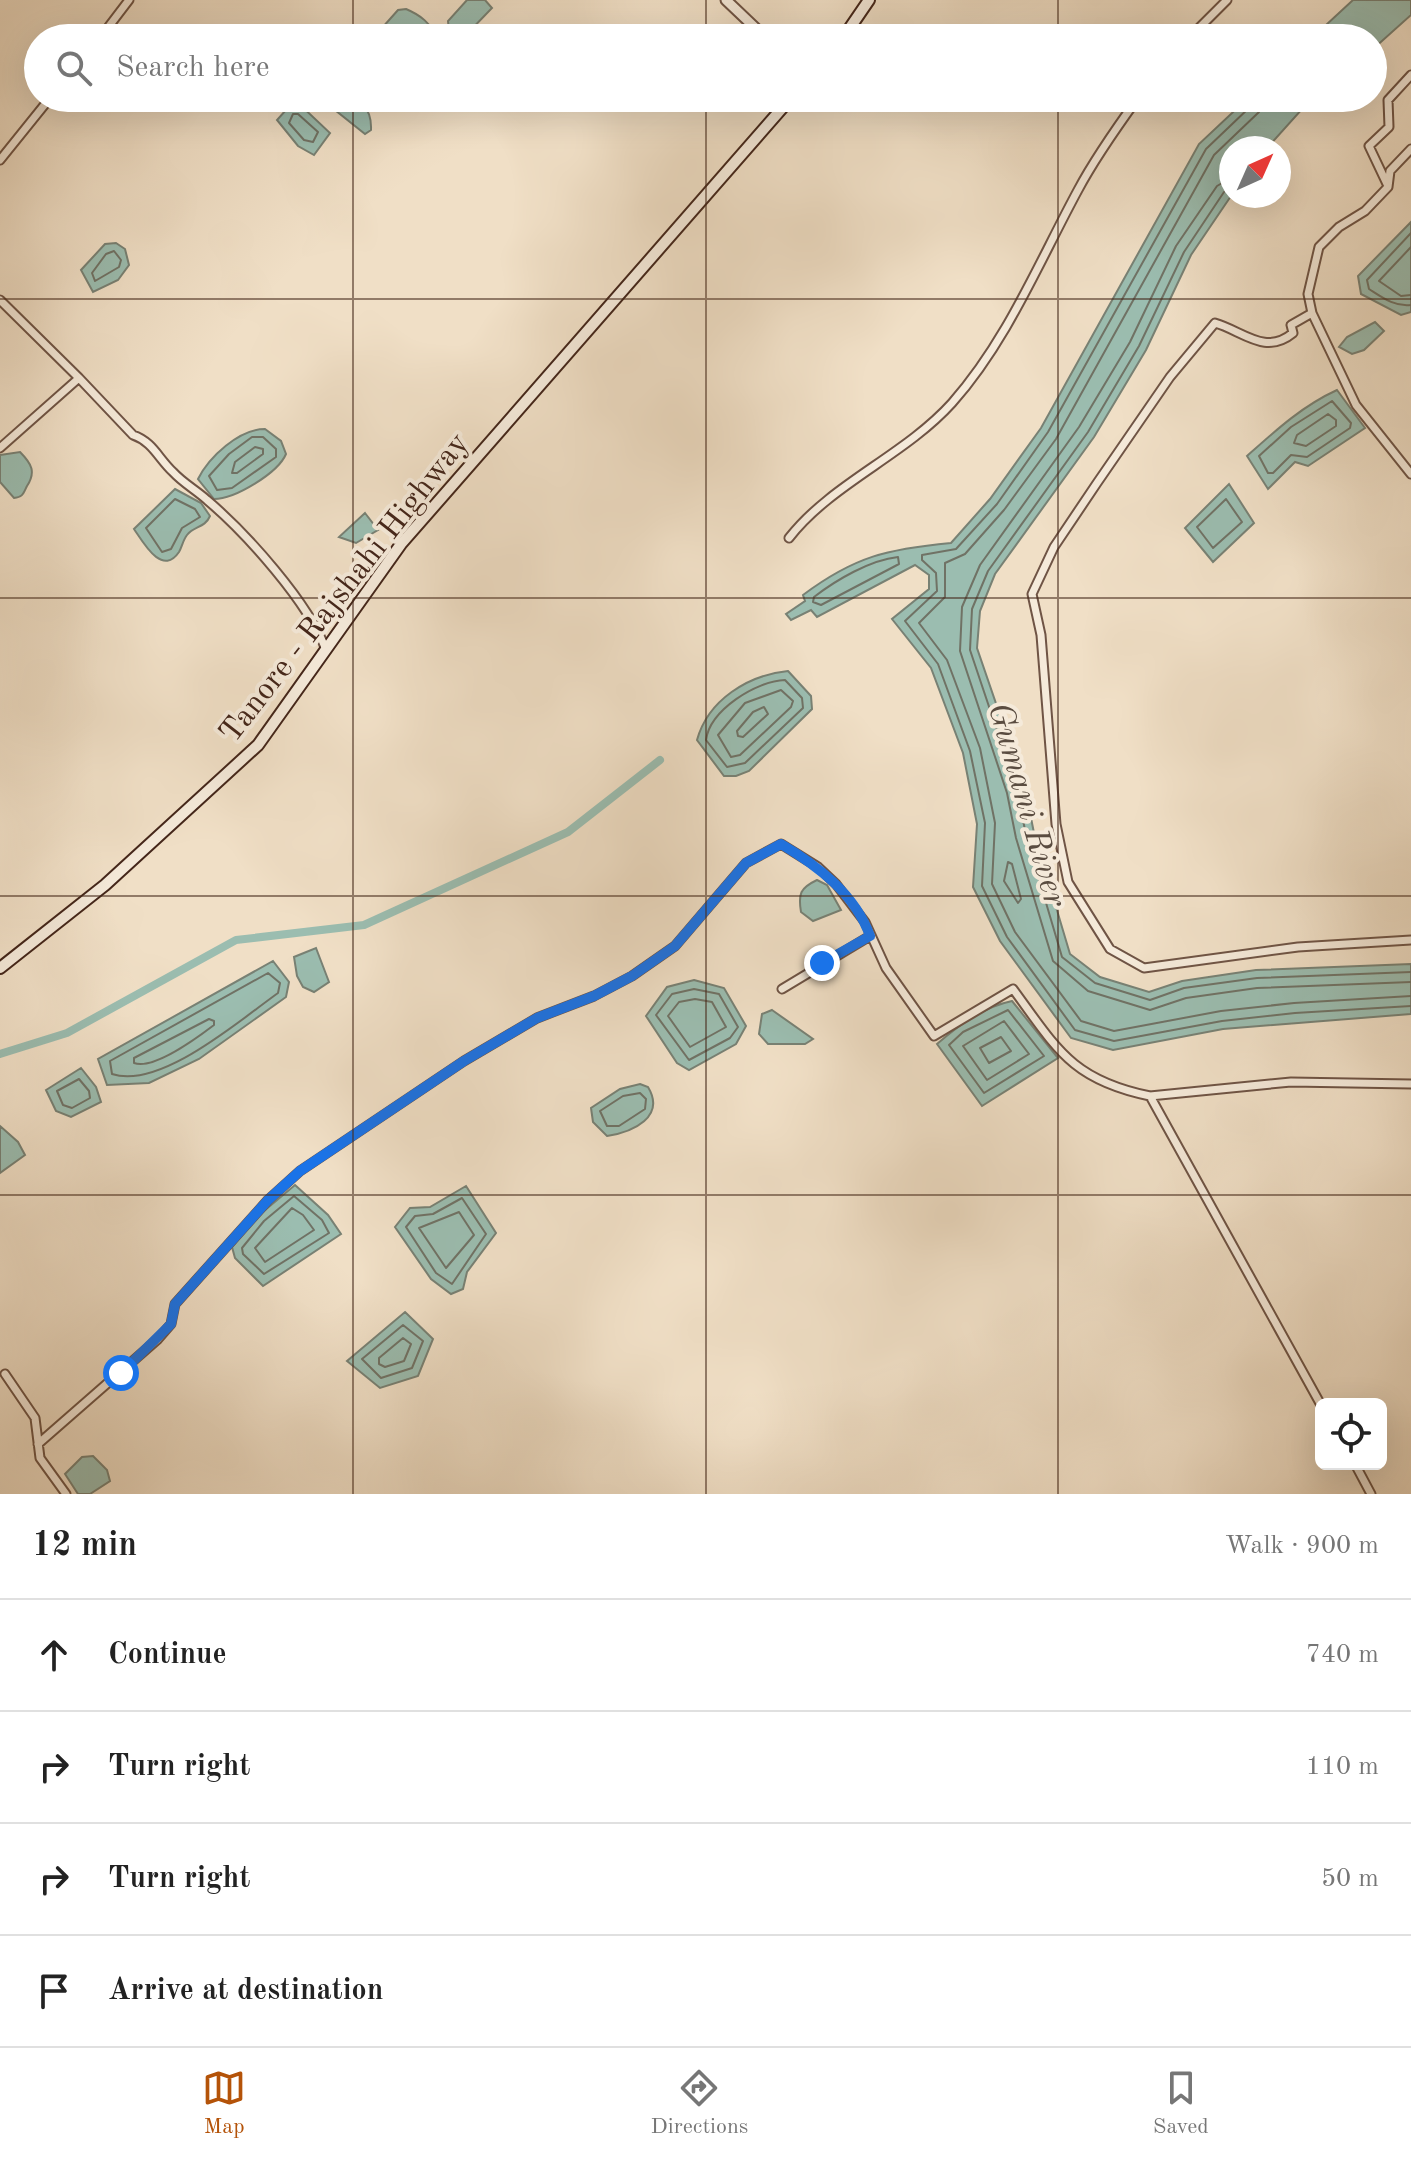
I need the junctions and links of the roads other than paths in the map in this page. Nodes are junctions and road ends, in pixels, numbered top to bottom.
1 (129, 0) edge
2 (726, 0) edge
3 (869, 0) edge
4 (1227, 0) edge
5 (111, 24) edge
6 (751, 24) edge
7 (853, 24) edge
8 (1203, 24) edge
9 (1411, 75) edge
10 (39, 112) edge
11 (779, 112) edge
12 (1129, 112) edge
13 (1411, 149) edge
14 (0, 160) edge
15 (1388, 187) junction
16 (0, 300) edge
17 (1312, 313) junction
18 (79, 378) junction
19 (0, 448) edge
20 (1411, 474) edge
21 (789, 538) dead end
22 (326, 652) junction
23 (870, 936) junction
24 (1411, 940) edge
25 (0, 968) edge
26 (782, 989) dead end
27 (1411, 1084) edge
28 (1150, 1096) junction
29 (5, 1374) dead end
30 (1317, 1398) edge
31 (38, 1444) junction
32 (1358, 1470) edge
33 (66, 1494) edge
34 (1371, 1494) edge

1 - 5 street
2 - 6 street
3 - 7 main road
4 - 8 street
9 - 15 street
10 - 14 street
11 - 22 main road, Tanore - Rajshahi Highway
12 - 21 street
13 - 15 street
15 - 17 street
16 - 18 street
17 - 20 street
17 - 24 street
18 - 19 street
18 - 22 street
22 - 25 main road, Tanore - Rajshahi Highway
23 - 26 street
23 - 28 street
23 - 31 street
27 - 28 street
28 - 30 street
29 - 31 street
31 - 33 street
32 - 34 street

